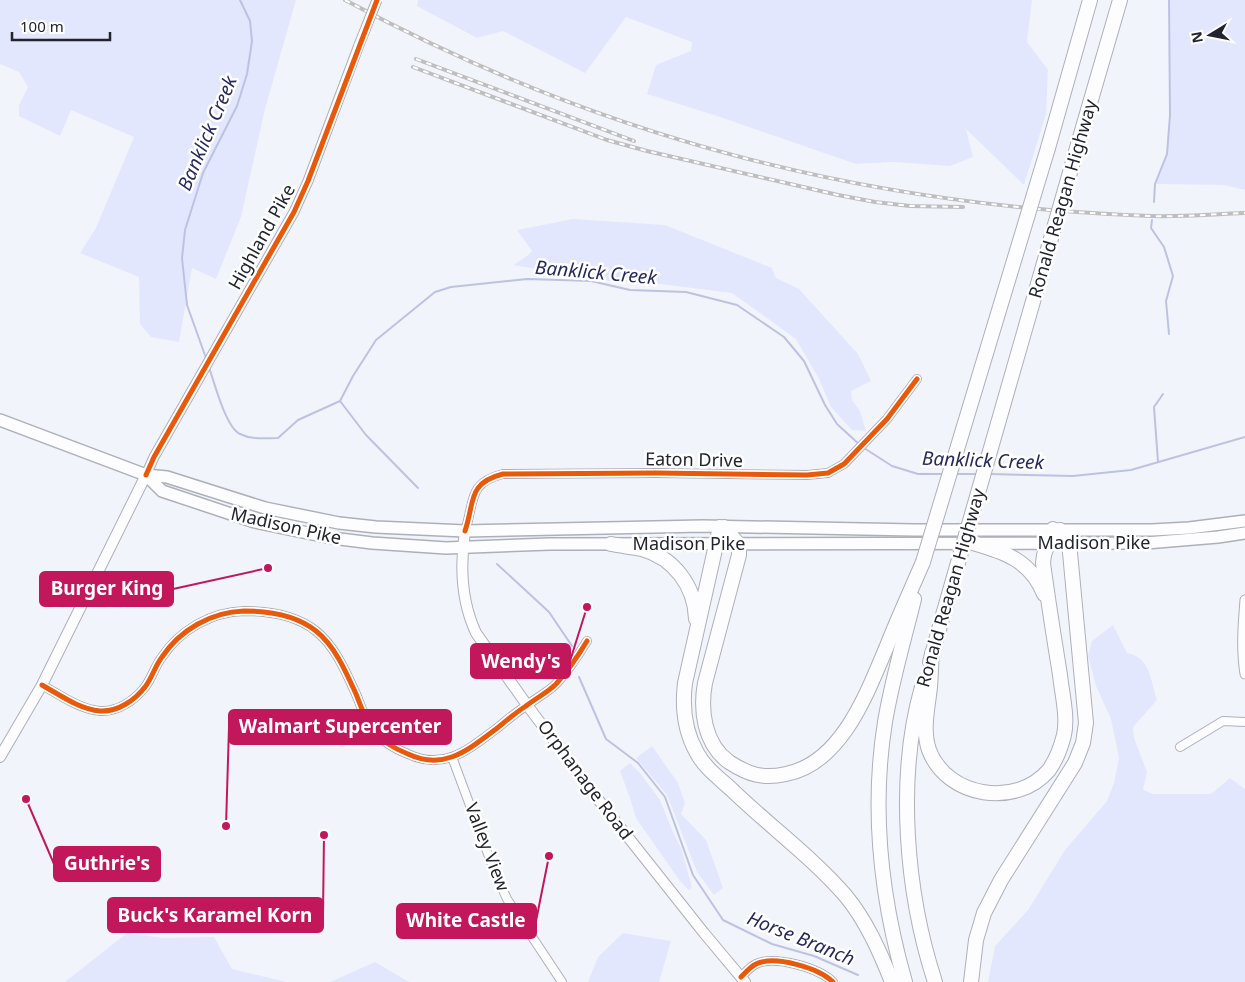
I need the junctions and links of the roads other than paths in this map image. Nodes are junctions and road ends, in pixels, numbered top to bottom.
1 (377, 0) edge
2 (1090, 0) edge
3 (1120, 0) edge
4 (917, 379) dead end
5 (0, 420) edge
6 (146, 474) junction
7 (1245, 521) edge
8 (722, 528) junction
9 (465, 531) junction
10 (1245, 533) edge
11 (1054, 534) junction
12 (1069, 542) junction
13 (716, 543) junction
14 (974, 543) junction
15 (611, 544) junction
16 (739, 545) junction
17 (463, 547) junction
18 (1245, 600) edge
19 (1050, 613) junction
20 (901, 628) junction
21 (696, 634) junction
22 (587, 641) dead end
23 (932, 653) junction
24 (1245, 673) edge
25 (42, 685) junction
26 (527, 705) junction
27 (1245, 722) edge
28 (1180, 747) dead end
29 (0, 757) edge
30 (452, 757) junction
31 (743, 980) edge
32 (562, 982) edge
33 (833, 982) edge
34 (892, 982) edge
35 (905, 982) edge
36 (935, 982) edge
37 (971, 982) edge

1 - 6 street, Highland Pike, bridge
2 - 20 highway, Ronald Reagan Highway, bridge
3 - 23 highway, Ronald Reagan Highway, bridge
4 - 9 street, Eaton Drive
5 - 6 main road, Madison Pike
6 - 9 main road, Madison Pike
6 - 17 main road, Madison Pike
6 - 25 main road, Highland Pike
7 - 11 main road, Madison Pike
8 - 9 main road, Madison Pike
8 - 11 main road, Madison Pike
8 - 13 highway
8 - 16 highway
9 - 17 main road, Orphanage Road
10 - 12 main road, Madison Pike
11 - 12 highway
11 - 14 main road, Madison Pike
11 - 19 highway
12 - 37 highway
13 - 15 main road, Madison Pike
13 - 16 main road, Madison Pike
13 - 21 highway
14 - 16 main road, Madison Pike
14 - 19 highway
15 - 17 main road, Madison Pike
15 - 21 highway
16 - 20 highway
17 - 26 main road, Orphanage Road
18 - 24 street
19 - 23 highway
20 - 35 highway, Ronald Reagan Highway
21 - 34 highway
22 - 26 street
23 - 36 highway, Ronald Reagan Highway
25 - 29 main road, Highland Pike
25 - 30 street
26 - 30 street
26 - 31 main road, Orphanage Road
27 - 28 street
30 - 32 street, Valley View
31 - 33 street

